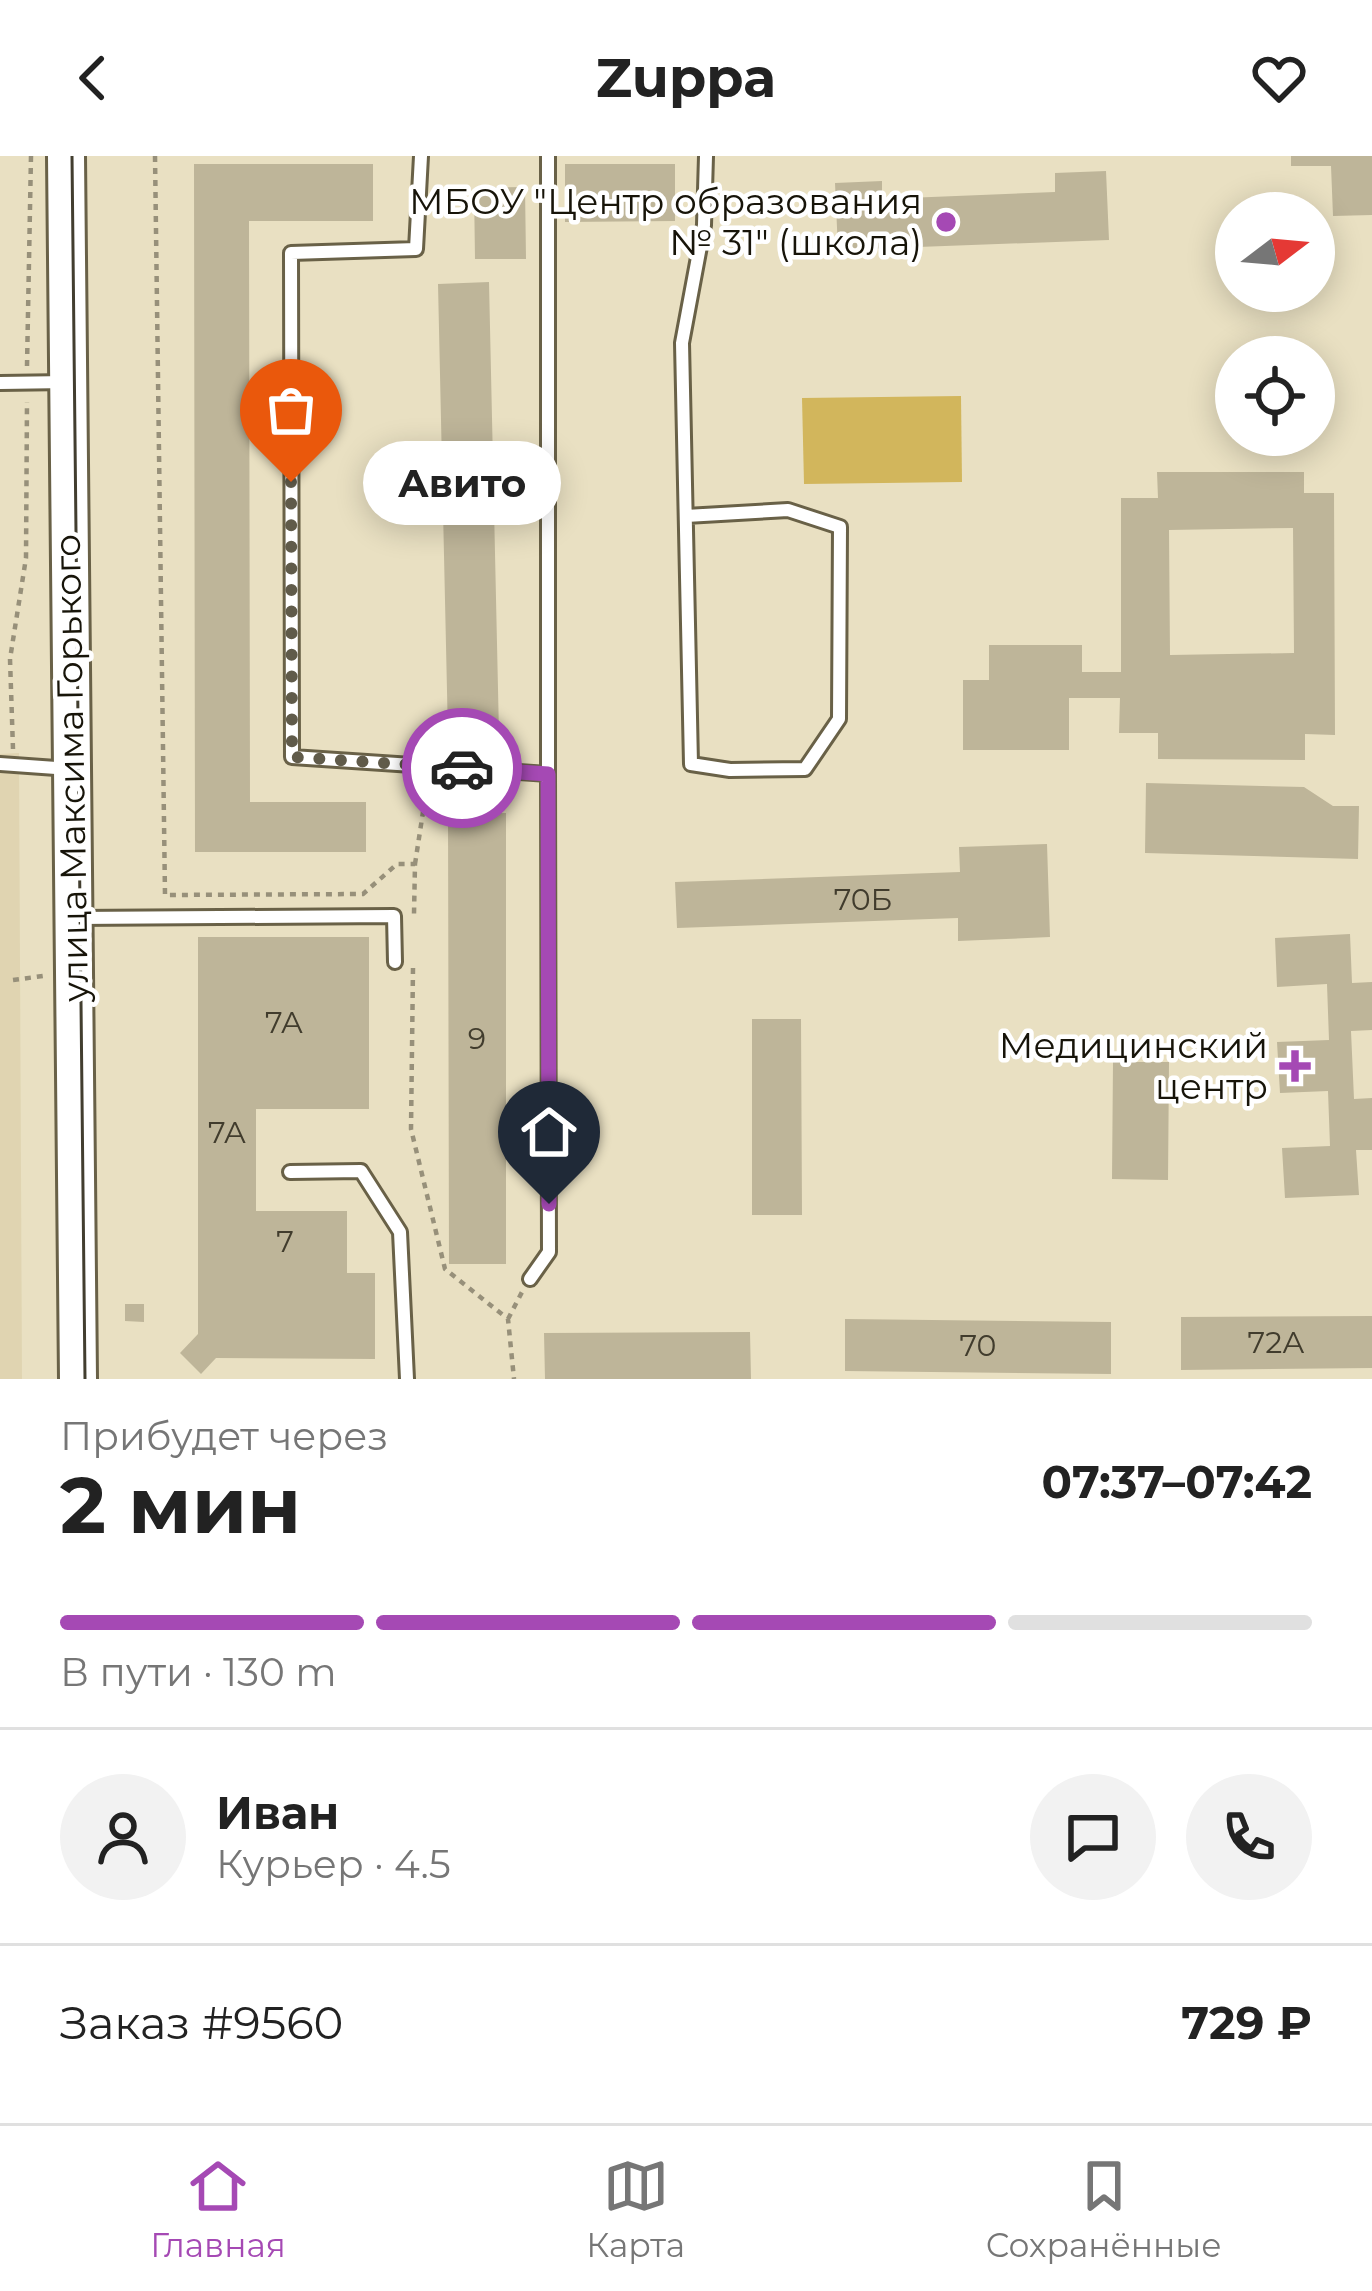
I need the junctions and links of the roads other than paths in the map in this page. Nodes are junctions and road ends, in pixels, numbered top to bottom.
1 (66, 156) edge
2 (421, 156) edge
3 (548, 156) edge
4 (706, 156) edge
5 (68, 382) junction
6 (0, 383) edge
7 (686, 516) junction
8 (6, 765) edge
9 (71, 769) junction
10 (548, 774) junction
11 (73, 918) junction
12 (395, 962) dead end
13 (290, 1172) dead end
14 (530, 1279) road end
15 (78, 1379) edge
16 (407, 1379) edge

1 - 5 main road, улица Максима Горького
2 - 10 lane
3 - 10 lane
4 - 7 lane
5 - 6 lane
5 - 9 main road, улица Максима Горького
7 - 7 lane
8 - 9 lane
9 - 11 main road, улица Максима Горького
10 - 14 lane
11 - 12 lane
11 - 15 main road, улица Максима Горького
13 - 16 lane

